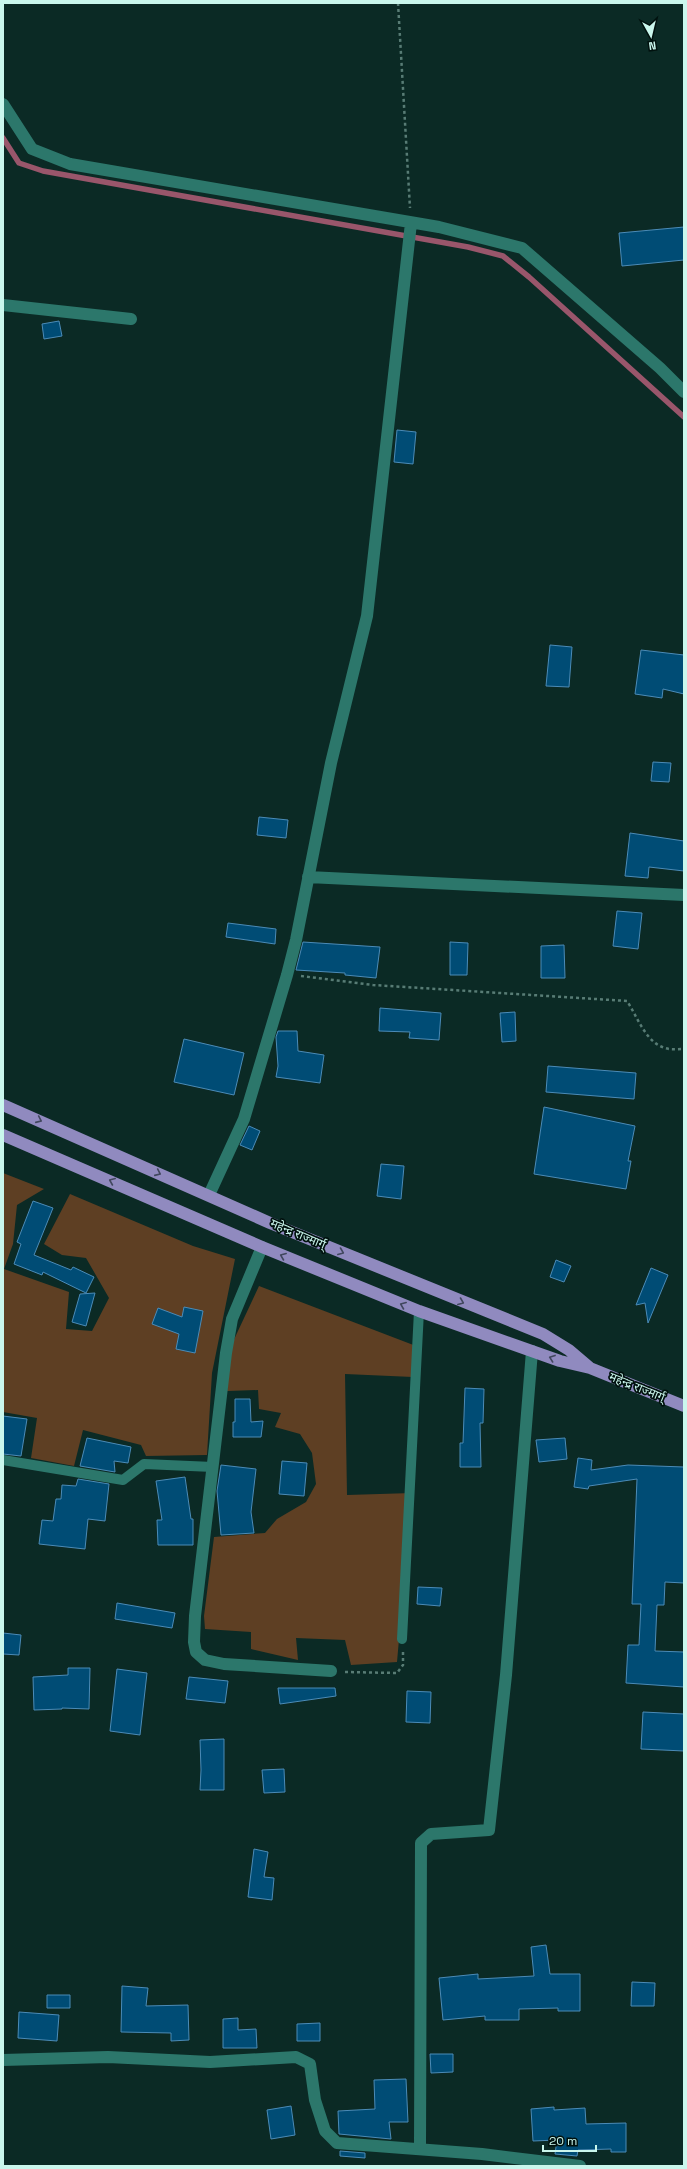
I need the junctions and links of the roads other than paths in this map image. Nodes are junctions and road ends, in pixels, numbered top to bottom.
1 (3, 104) edge
2 (411, 223) junction
3 (3, 305) edge
4 (131, 319) dead end
5 (684, 392) edge
6 (308, 877) junction
7 (684, 895) edge
8 (3, 1105) edge
9 (3, 1134) edge
10 (209, 1195) junction
11 (262, 1247) junction
12 (419, 1311) junction
13 (532, 1351) junction
14 (590, 1368) junction
15 (684, 1406) edge
16 (3, 1460) edge
17 (213, 1467) junction
18 (402, 1639) road end
19 (331, 1671) road end
20 (3, 2060) edge
21 (420, 2149) junction
22 (580, 2166) edge

1 - 2 street
2 - 5 street
2 - 6 street
3 - 4 street
6 - 7 street
6 - 10 street
8 -> 10 highway, महेन्द्र राज्मार्ग्
11 -> 9 highway, महेन्द्र राज्मार्ग्
10 -> 14 highway, महेन्द्र राज्मार्ग्
12 -> 11 highway, महेन्द्र राज्मार्ग्
11 - 17 street
12 - 13 highway, महेन्द्र राज्मार्ग्
12 - 18 lane
14 -> 13 highway, महेन्द्र राज्मार्ग्
13 - 21 street
14 - 15 highway, महेन्द्र राज्मार्ग्
16 - 17 lane
17 - 19 street
20 - 21 street
21 - 22 street

